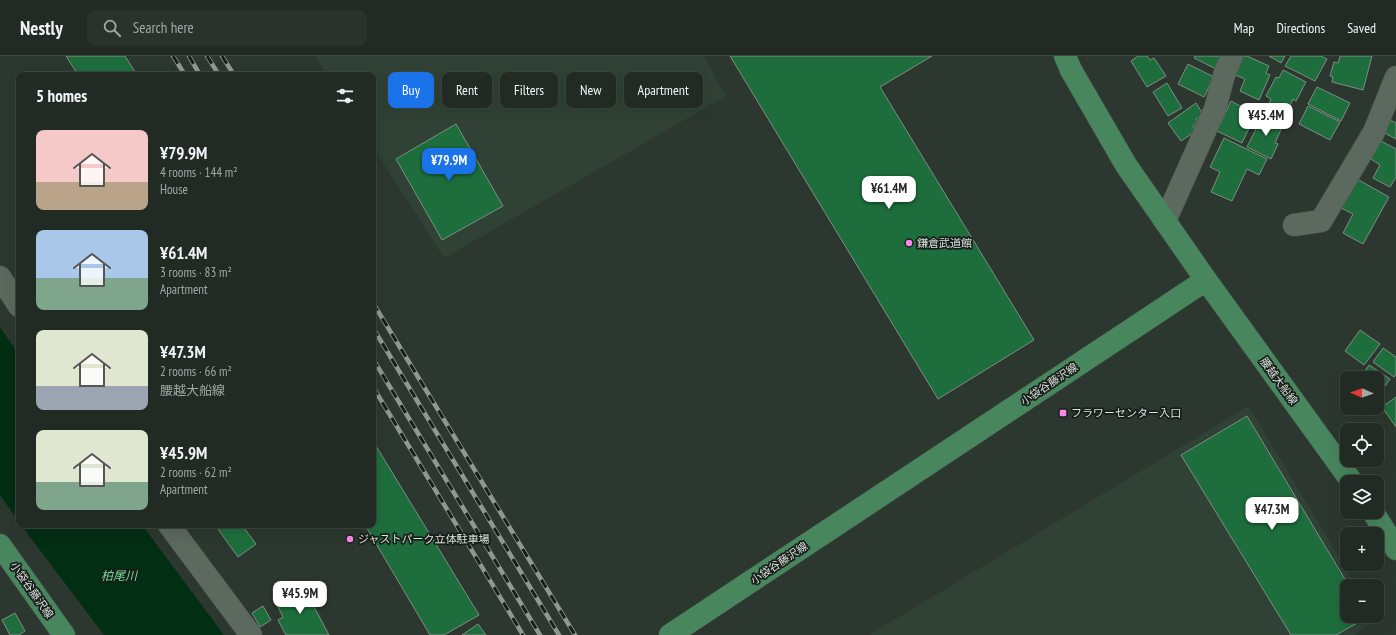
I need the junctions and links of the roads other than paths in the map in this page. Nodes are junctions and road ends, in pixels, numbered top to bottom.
1 (1065, 56) edge
2 (1232, 56) edge
3 (1396, 77) edge
4 (1165, 221) junction
5 (1294, 225) dead end
6 (0, 277) edge
7 (1206, 280) junction
8 (16, 301) edge
9 (1347, 475) edge
10 (1377, 519) edge
11 (171, 528) edge
12 (0, 545) edge
13 (1396, 549) edge
14 (64, 635) edge
15 (251, 635) edge
16 (670, 635) edge

1 - 4 main road
2 - 4 street
3 - 5 street
4 - 7 main road
6 - 8 street
7 - 9 main road, 腰越大船線
7 - 16 main road, 小袋谷藤沢線
10 - 13 main road
11 - 15 street
12 - 14 main road, 小袋谷藤沢線

